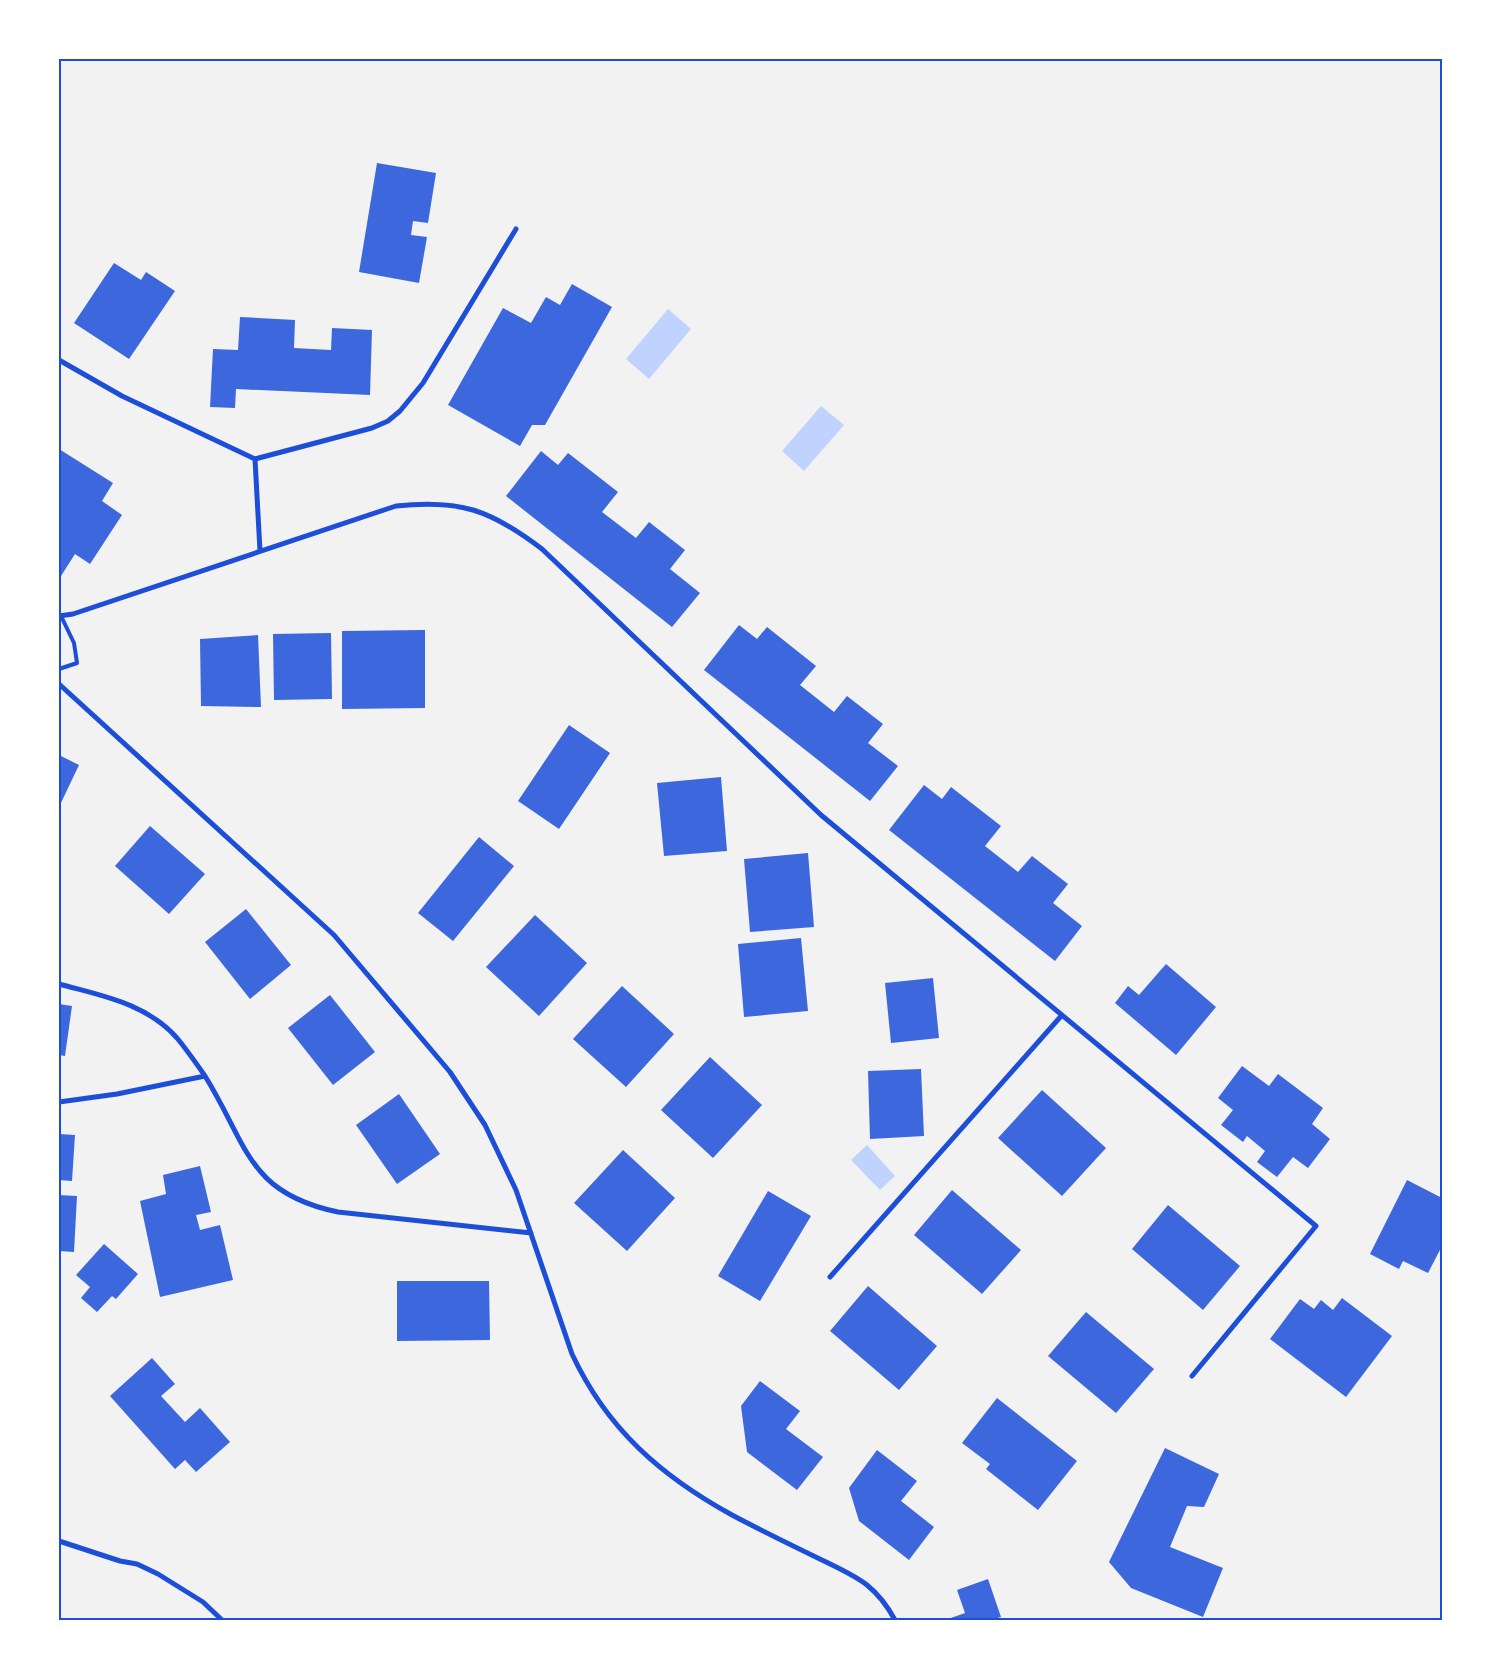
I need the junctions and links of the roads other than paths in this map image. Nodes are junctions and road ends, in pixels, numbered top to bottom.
1 (516, 228) dead end
2 (59, 360) edge
3 (255, 459) junction
4 (260, 551) junction
5 (60, 616) edge
6 (59, 669) edge
7 (59, 684) edge
8 (59, 984) edge
9 (1062, 1016) junction
10 (205, 1076) junction
11 (59, 1102) edge
12 (532, 1233) junction
13 (830, 1277) dead end
14 (1192, 1376) dead end
15 (59, 1540) edge
16 (222, 1620) edge
17 (895, 1620) edge

1 - 3 street
2 - 3 street
3 - 4 street
4 - 5 street
4 - 9 street
5 - 6 lane
7 - 12 street
8 - 10 street
9 - 13 street
9 - 14 street
10 - 11 street
10 - 12 street
12 - 17 street
15 - 16 street

